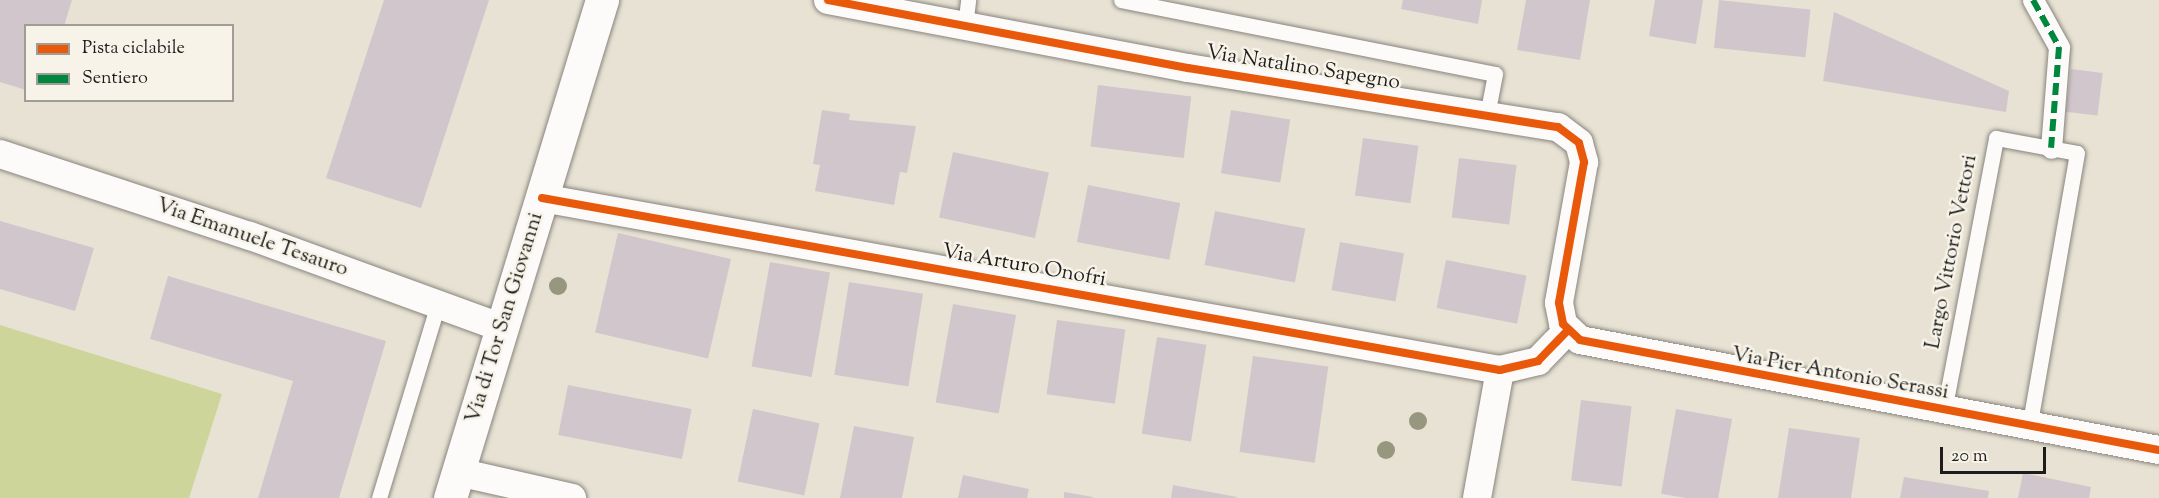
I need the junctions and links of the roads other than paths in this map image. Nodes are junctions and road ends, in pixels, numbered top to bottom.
1 (602, 0) edge
2 (828, 0) edge
3 (1121, 0) edge
4 (2033, 0) edge
5 (967, 13) edge
6 (1487, 116) junction
7 (2051, 148) junction
8 (0, 154) edge
9 (542, 198) junction
10 (438, 304) junction
11 (503, 328) junction
12 (1568, 330) junction
13 (1500, 370) junction
14 (1944, 411) junction
15 (2029, 427) junction
16 (2159, 450) edge
17 (454, 485) edge
18 (379, 498) edge
19 (572, 498) edge
20 (1476, 498) edge

1 - 9 street, Via di Tor San Giovanni
2 - 5 street, Via Natalino Sapegno
3 - 6 lane
4 - 7 street
5 - 6 street, Via Natalino Sapegno
6 - 12 street, Via Natalino Sapegno
7 - 14 lane, Largo Vittorio Vettori
7 - 15 lane, Largo Vittorio Vettori
8 - 10 street, Via Emanuele Tesauro
9 - 11 street, Via di Tor San Giovanni
9 - 13 street, Via Arturo Onofri
10 - 11 street, Via Emanuele Tesauro
10 - 18 lane
11 - 17 street, Via di Tor San Giovanni
12 - 13 street
12 - 14 street, Via Pier Antonio Serassi
13 - 20 street
14 - 15 street, Via Pier Antonio Serassi
15 - 16 street, Via Pier Antonio Serassi
17 - 19 street

